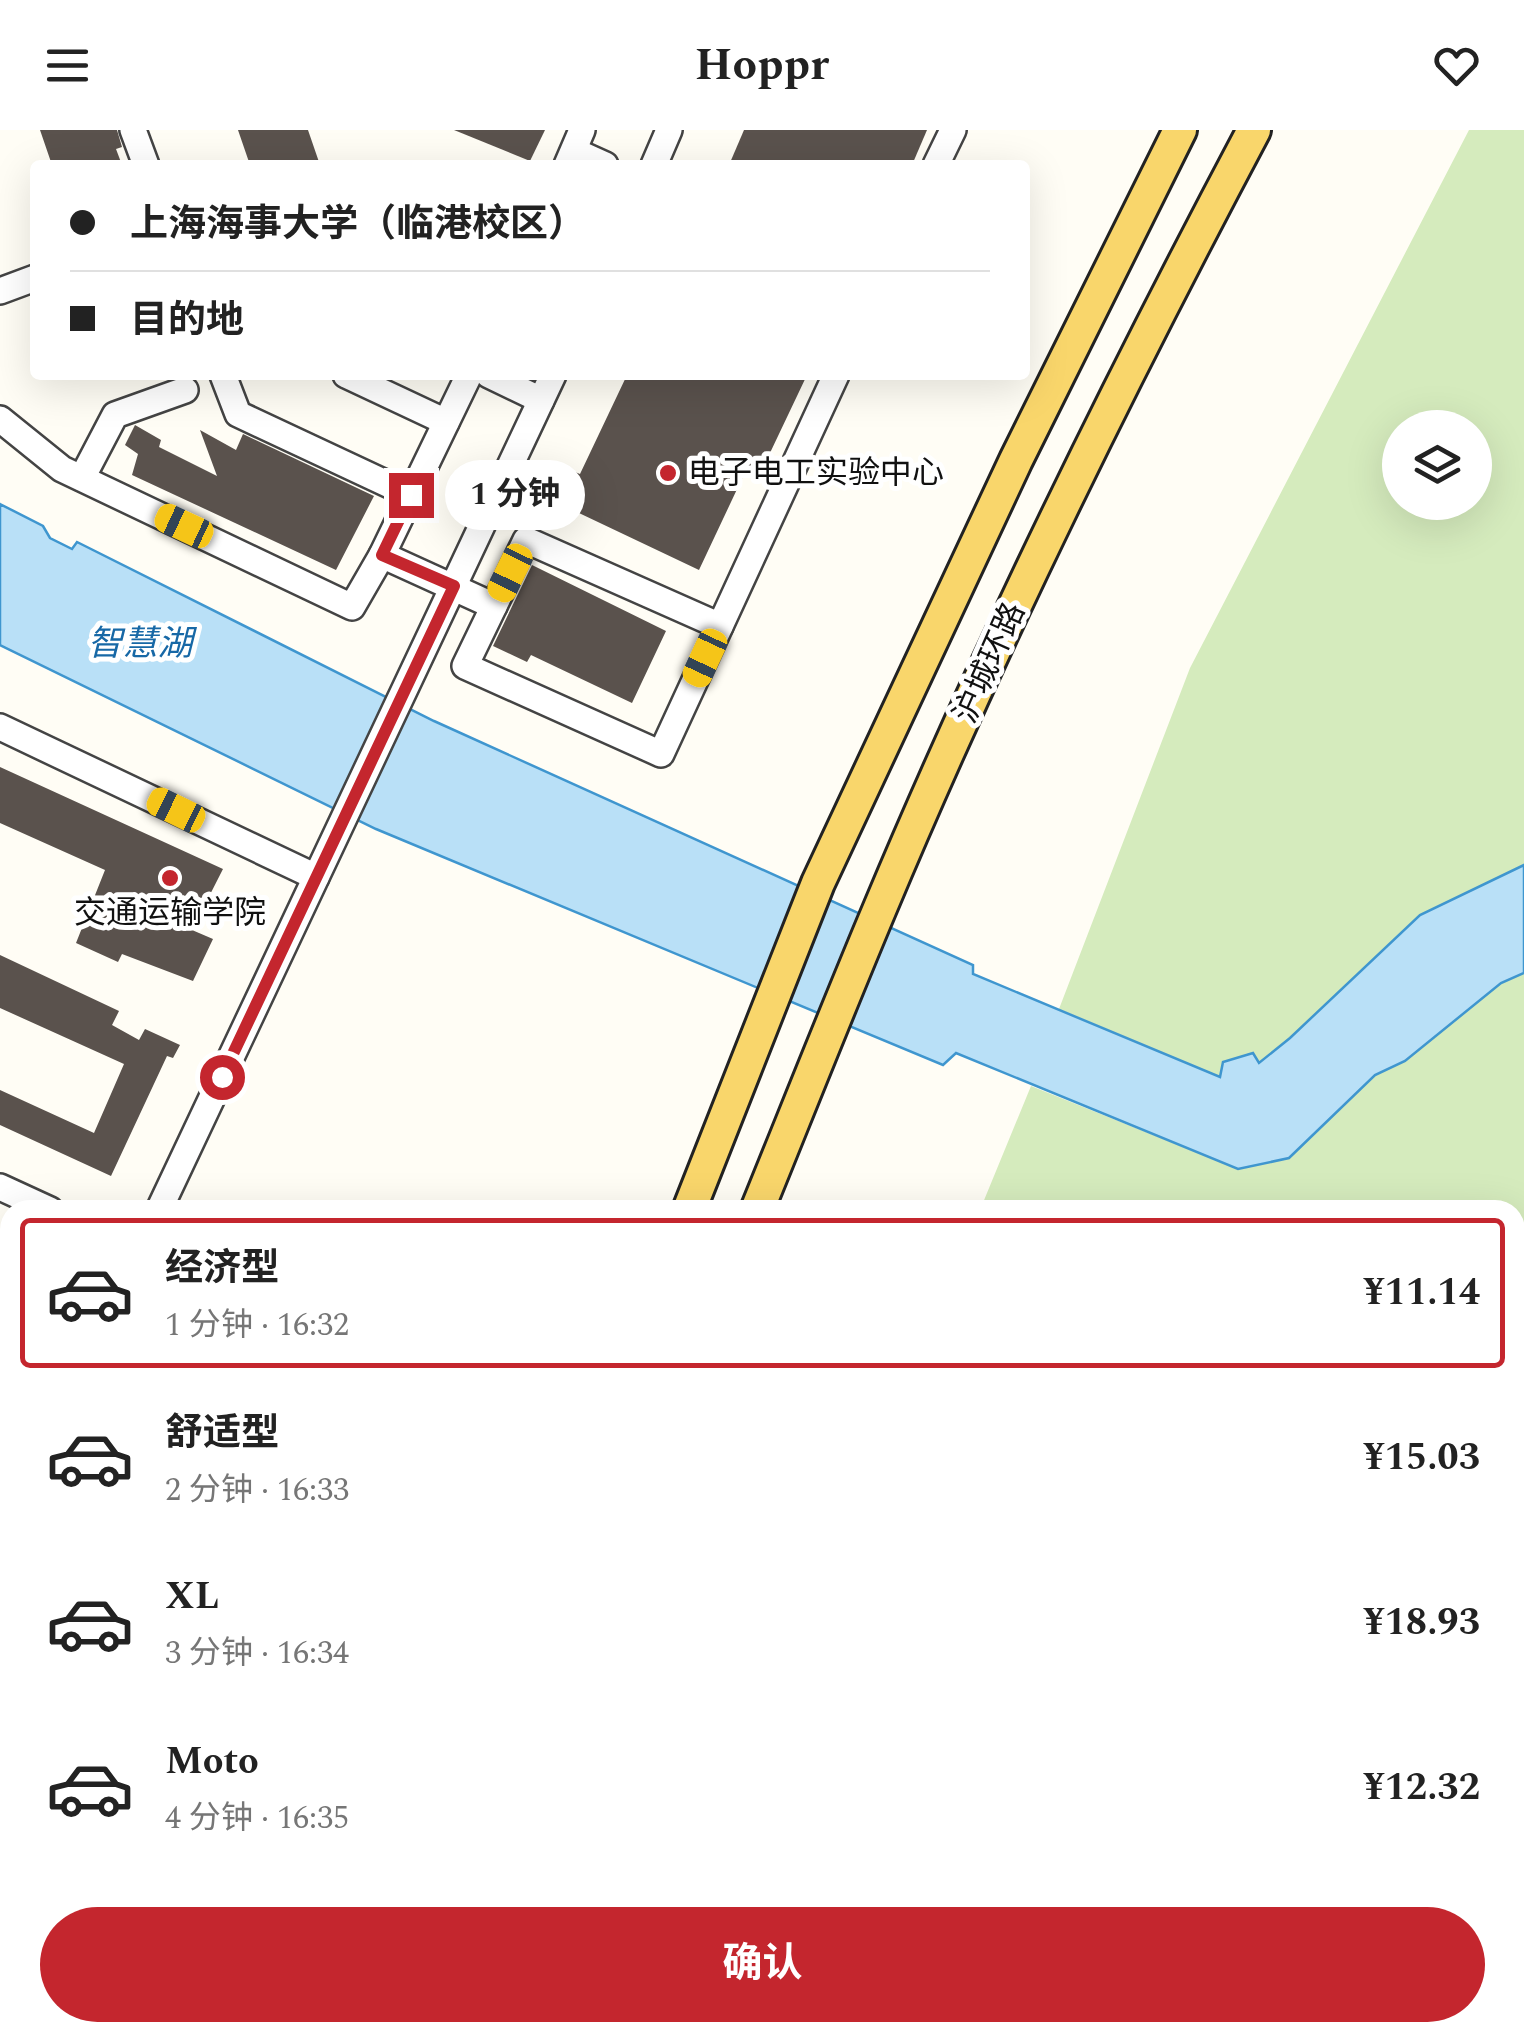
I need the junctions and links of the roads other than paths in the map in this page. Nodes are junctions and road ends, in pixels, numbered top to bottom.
1 (133, 130) edge
2 (670, 130) edge
3 (953, 130) edge
4 (1180, 130) edge
5 (1254, 130) edge
6 (144, 160) edge
7 (656, 160) edge
8 (938, 160) edge
9 (30, 280) edge
10 (0, 291) edge
11 (211, 380) edge
12 (226, 380) edge
13 (357, 380) edge
14 (467, 380) edge
15 (499, 380) edge
16 (550, 380) edge
17 (834, 380) edge
18 (541, 400) junction
19 (0, 419) edge
20 (446, 422) junction
21 (82, 478) junction
22 (411, 495) junction
23 (382, 555) junction
24 (454, 586) junction
25 (494, 606) junction
26 (720, 626) junction
27 (0, 727) edge
28 (316, 877) junction
29 (0, 1187) edge
30 (28, 1200) edge
31 (164, 1200) edge
32 (693, 1200) edge
33 (762, 1200) edge

1 - 6 street
2 - 7 street
3 - 8 street
4 - 32 main road, 沪城环路
5 - 33 main road, 沪城环路
9 - 10 street
11 - 21 street
12 - 22 street
13 - 20 street
14 - 20 street
15 - 18 street
16 - 18 street
17 - 26 street
18 - 24 street
19 - 21 street
20 - 22 street
21 - 23 street
22 - 23 street
23 - 24 street
24 - 25 street
24 - 28 street
25 - 26 street
25 - 26 street
27 - 28 street
28 - 31 street
29 - 30 street

